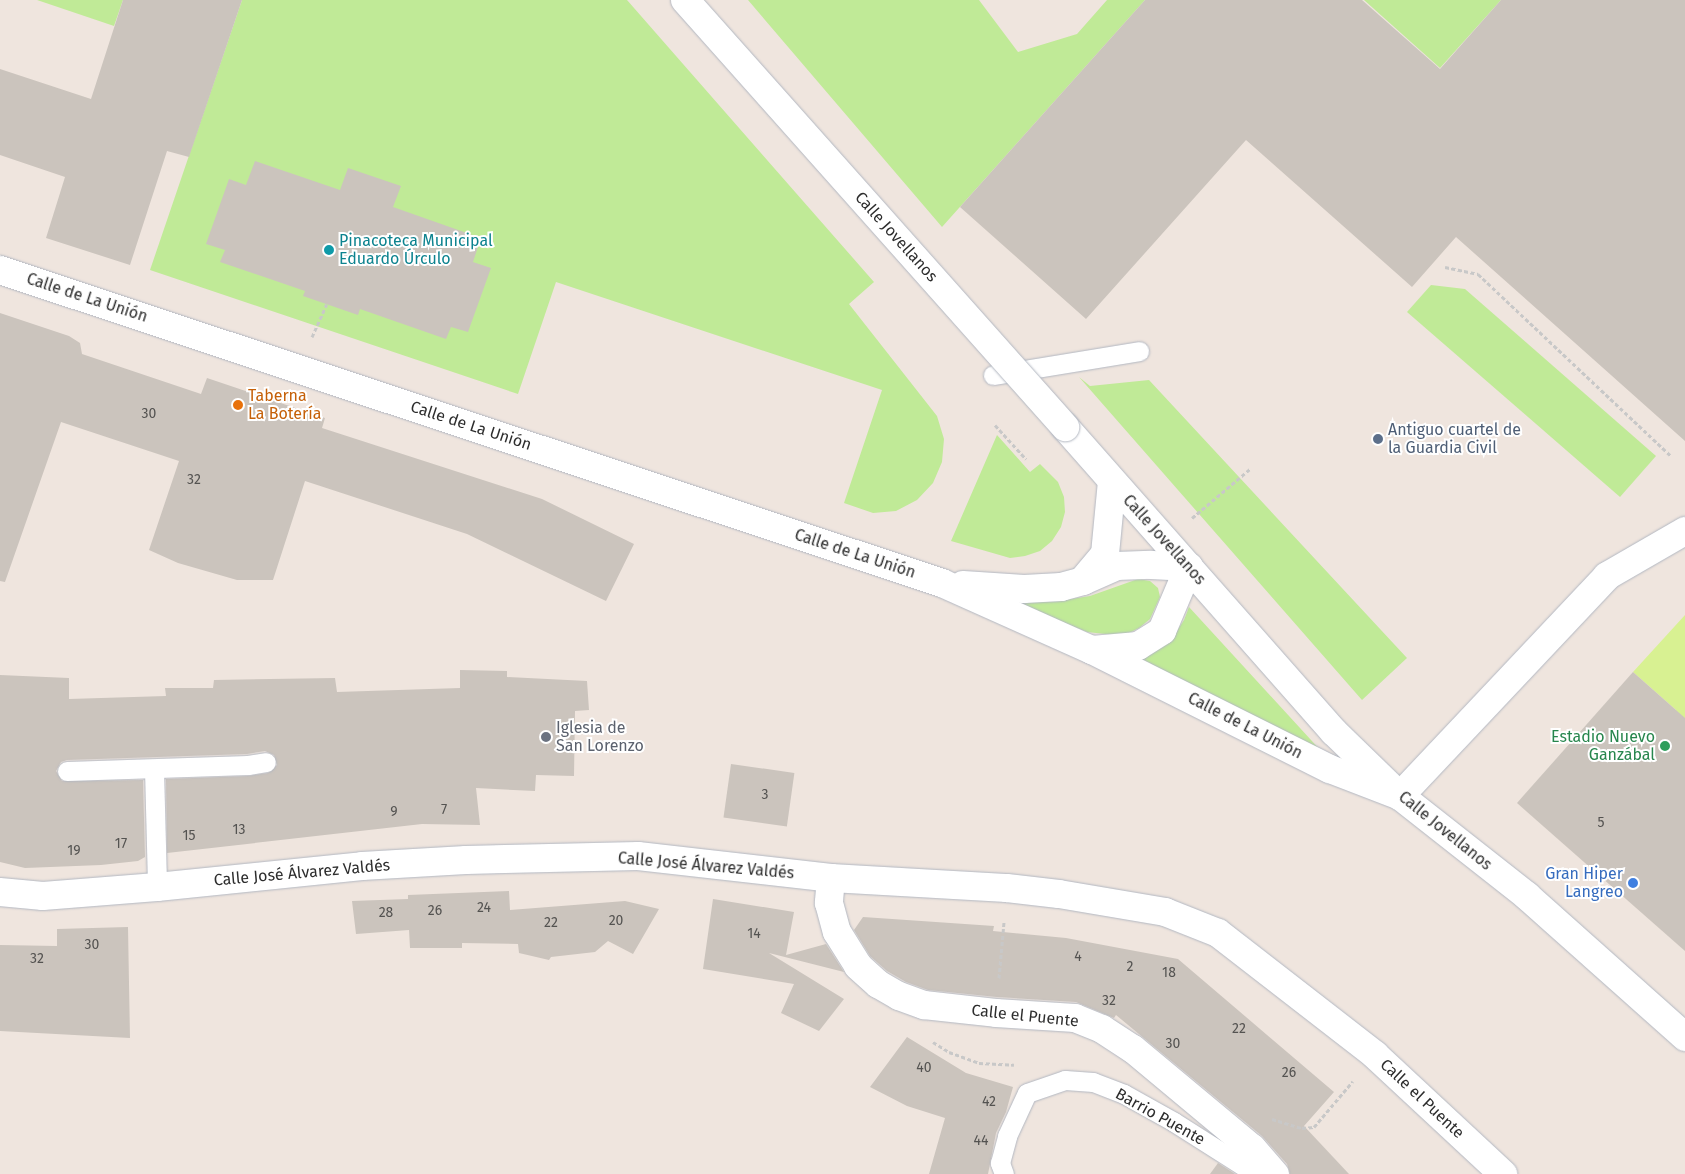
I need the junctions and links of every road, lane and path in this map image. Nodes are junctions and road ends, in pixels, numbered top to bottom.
1 (685, 0) edge
2 (1445, 267) dead end
3 (0, 270) edge
4 (327, 304) dead end
5 (311, 340) dead end
6 (1139, 351) dead end
7 (993, 375) dead end
8 (995, 425) dead end
9 (1670, 455) dead end
10 (1026, 459) dead end
11 (1250, 469) dead end
12 (1112, 481) junction
13 (1685, 530) edge
14 (1165, 541) junction
15 (1189, 567) junction
16 (1083, 581) junction
17 (942, 583) junction
18 (1092, 650) junction
19 (266, 762) dead end
20 (154, 769) junction
21 (68, 772) dead end
22 (1400, 796) junction
23 (831, 878) junction
24 (157, 887) junction
25 (1007, 888) junction
26 (0, 892) edge
27 (1165, 912) joint
28 (996, 1013) junction
29 (1685, 1037) edge
30 (1375, 1055) junction
31 (1230, 1130) junction
32 (1004, 1174) edge
33 (1256, 1174) edge
34 (1275, 1174) edge
35 (1503, 1174) edge

1 - 12 street, Calle Jovellanos, bridge
2 - 9 path
3 - 17 street, Calle de La Unión
4 - 5 path
6 - 7 lane
8 - 10 path
11 - 14 path
12 - 14 street, Calle Jovellanos
12 - 16 street
13 - 22 street
14 - 15 street, Calle Jovellanos
15 - 16 street, Calle de La Unión
15 - 18 street, Calle de La Unión
15 - 22 street, Calle Jovellanos
16 - 17 street, Calle de La Unión
17 - 18 street, Calle de La Unión
18 - 22 street, Calle de La Unión
19 - 20 lane
20 - 21 lane
20 - 24 lane
22 - 29 street, Calle Jovellanos
23 - 24 street, Calle José Álvarez Valdés
23 - 25 street, Calle José Álvarez Valdés
23 - 28 street, Calle el Puente
24 - 26 street, Calle José Álvarez Valdés
25 - 27 street, Calle José Álvarez Valdés
25 - 28 path
27 - 30 street, Calle el Puente
28 - 31 street, Calle el Puente
30 - 31 path
30 - 35 street, Calle el Puente
31 - 34 street, Calle el Puente
32 - 33 lane, Barrio Puente

